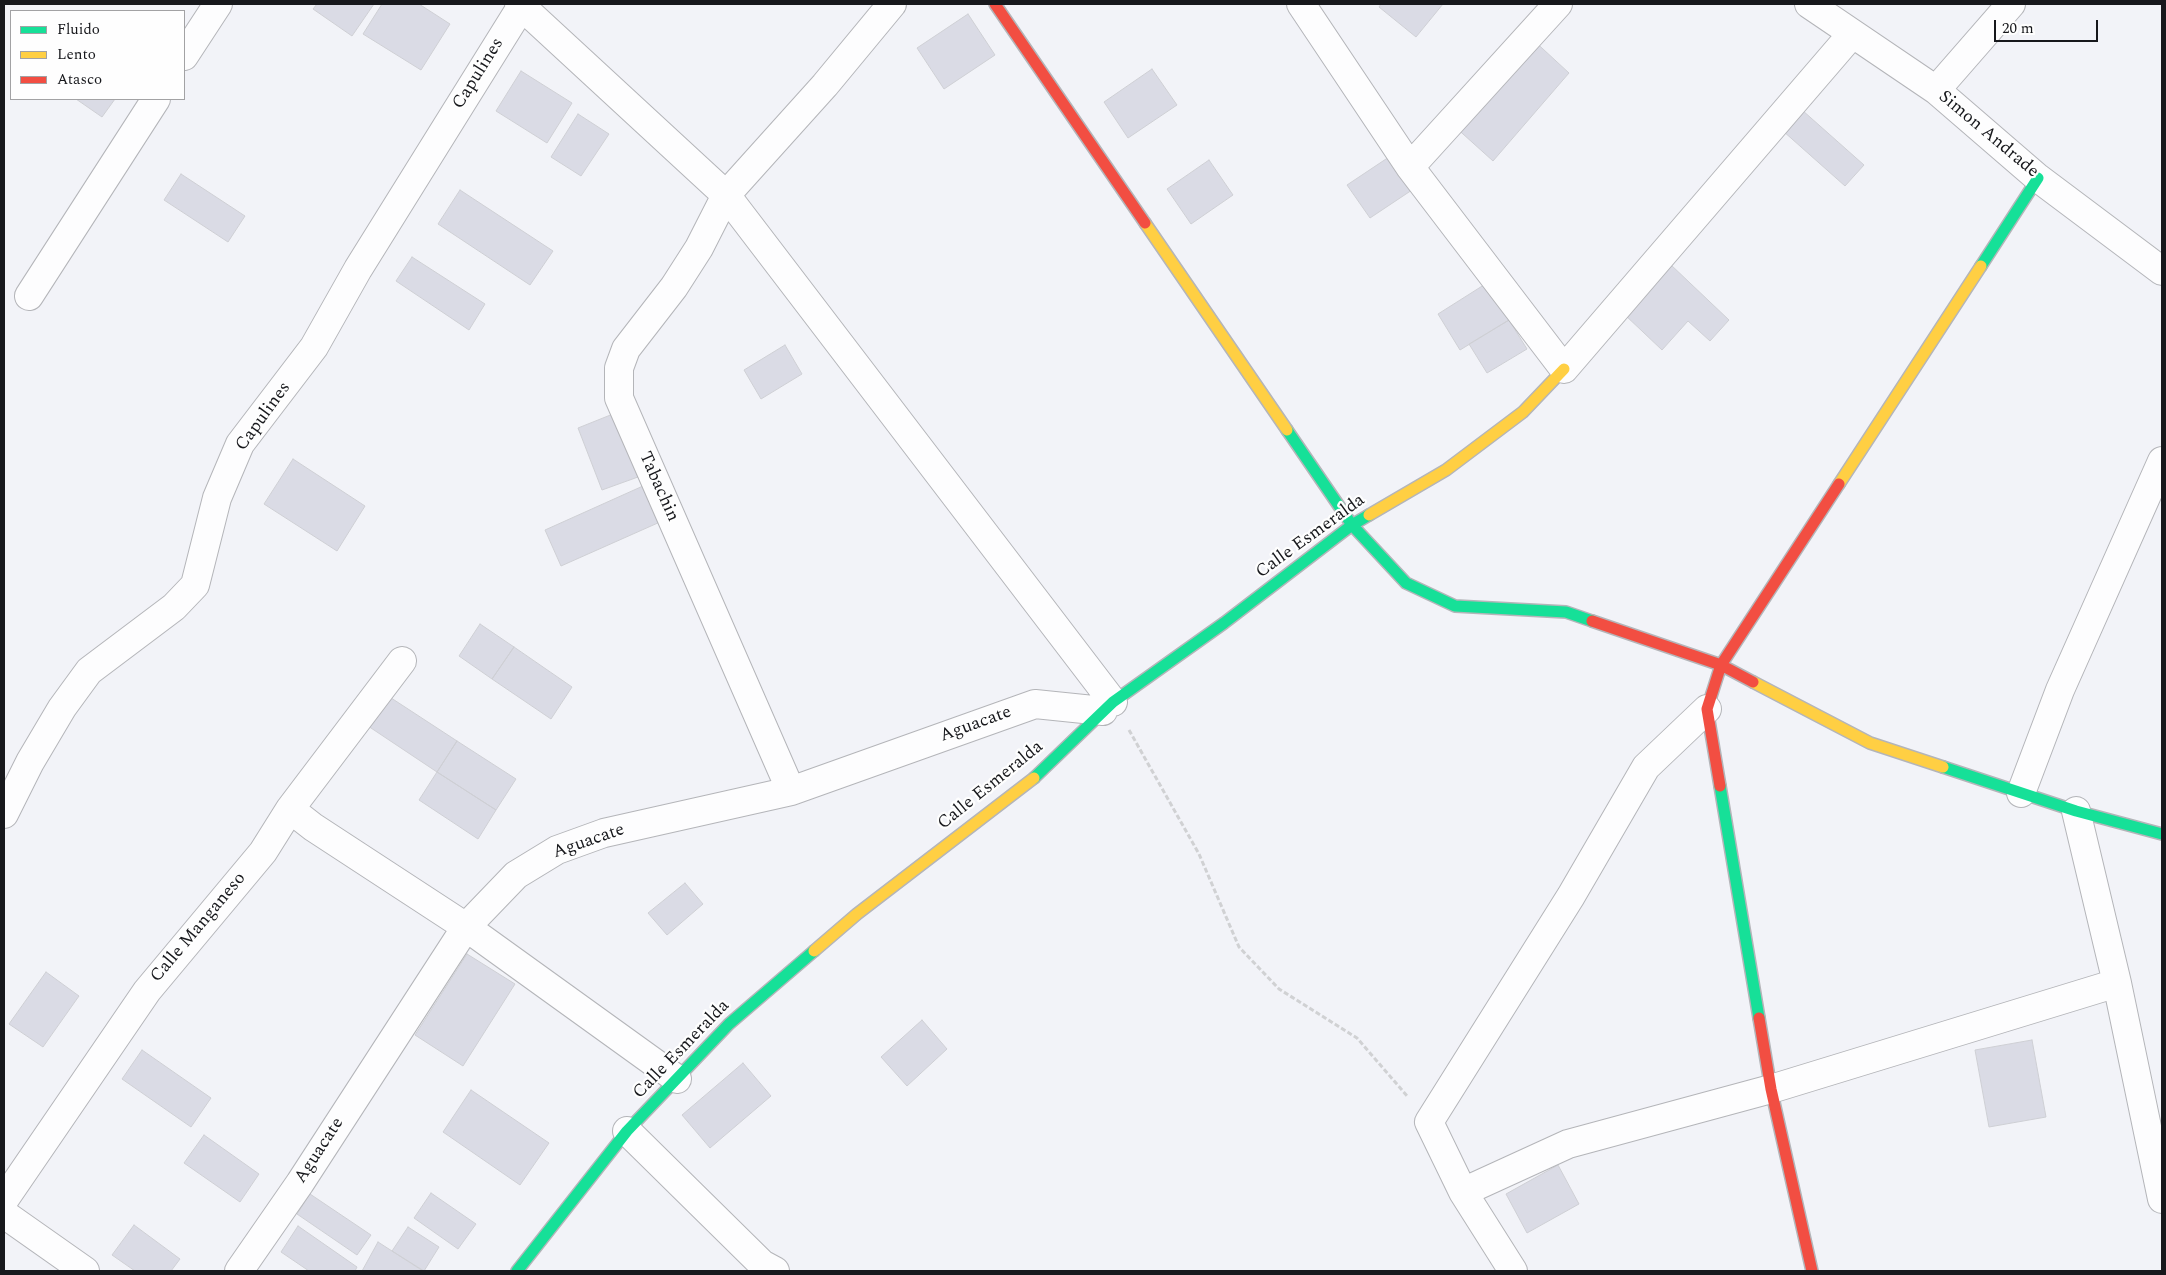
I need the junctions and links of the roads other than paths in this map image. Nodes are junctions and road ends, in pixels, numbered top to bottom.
1 (218, 4) edge
2 (521, 4) edge
3 (892, 4) edge
4 (995, 4) edge
5 (1301, 4) edge
6 (1558, 4) edge
7 (1809, 4) edge
8 (2011, 4) edge
9 (1852, 34) junction
10 (185, 54) edge
11 (1936, 90) junction
12 (155, 100) edge
13 (1410, 167) junction
14 (2038, 178) junction
15 (726, 195) junction
16 (2162, 271) edge
17 (29, 296) dead end
18 (1564, 369) junction
19 (2162, 461) edge
20 (1352, 525) junction
21 (402, 660) dead end
22 (1721, 665) junction
23 (1108, 706) junction
24 (1707, 708) junction
25 (791, 791) junction
26 (2021, 792) junction
27 (290, 809) junction
28 (2076, 810) junction
29 (4, 814) edge
30 (2162, 834) edge
31 (466, 927) junction
32 (2117, 983) junction
33 (677, 1079) junction
34 (1771, 1089) junction
35 (627, 1132) junction
36 (1462, 1192) junction
37 (2162, 1199) edge
38 (4, 1200) edge
39 (4, 1214) edge
40 (85, 1271) edge
41 (239, 1271) edge
42 (517, 1271) edge
43 (775, 1271) edge
44 (1513, 1271) edge
45 (1812, 1271) edge

1 - 10 street
2 - 15 street
2 - 29 street, Capulines
3 - 15 street, Tabachin
4 - 20 street
5 - 13 street
6 - 13 street
7 - 9 street, Simon Andrade
8 - 11 street
9 - 11 street, Simon Andrade
9 - 18 street
11 - 14 street, Simon Andrade
12 - 17 street
13 - 18 street
14 - 16 street, Simon Andrade
14 - 22 street
15 - 23 street
15 - 25 street, Tabachin
18 - 20 street, Calle Esmeralda
19 - 26 street
20 - 22 street
20 - 23 street, Calle Esmeralda
21 - 27 street, Calle Manganeso
22 - 24 street
22 - 26 street
23 - 25 street, Aguacate
23 - 33 street, Calle Esmeralda
24 - 34 street
24 - 36 street
25 - 31 street, Aguacate
26 - 28 street
27 - 31 street
27 - 38 street, Calle Manganeso
28 - 30 street
28 - 32 street
31 - 33 street
31 - 41 street, Aguacate
32 - 34 street
32 - 37 street
33 - 35 street, Calle Esmeralda
34 - 36 street
34 - 45 street
35 - 42 street, Calle Esmeralda
35 - 43 street
36 - 44 street
39 - 40 street

